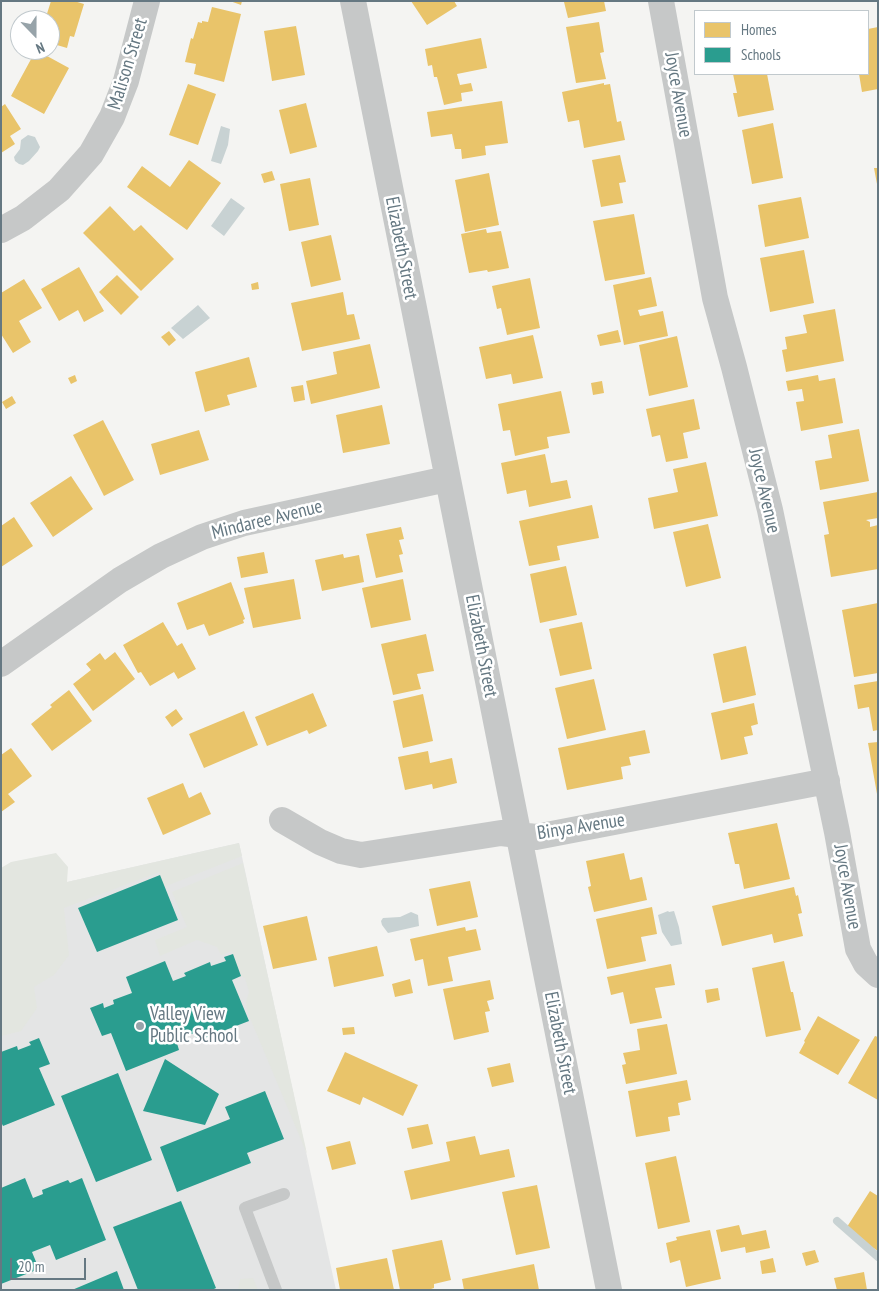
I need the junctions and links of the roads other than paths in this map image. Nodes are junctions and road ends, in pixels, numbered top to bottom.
1 (147, 1) edge
2 (353, 1) edge
3 (661, 1) edge
4 (1, 230) edge
5 (447, 479) junction
6 (1, 664) edge
7 (827, 781) junction
8 (282, 820) dead end
9 (519, 834) junction
10 (878, 975) edge
11 (284, 1194) dead end
12 (276, 1290) edge
13 (609, 1290) edge

1 - 4 street, Malison Street
2 - 5 street, Elizabeth Street
3 - 7 street, Joyce Avenue
5 - 6 street, Mindaree Avenue
5 - 9 street, Elizabeth Street
7 - 9 street, Binya Avenue
7 - 10 street, Joyce Avenue
8 - 9 street, Binya Avenue
9 - 13 street, Elizabeth Street
11 - 12 lane

